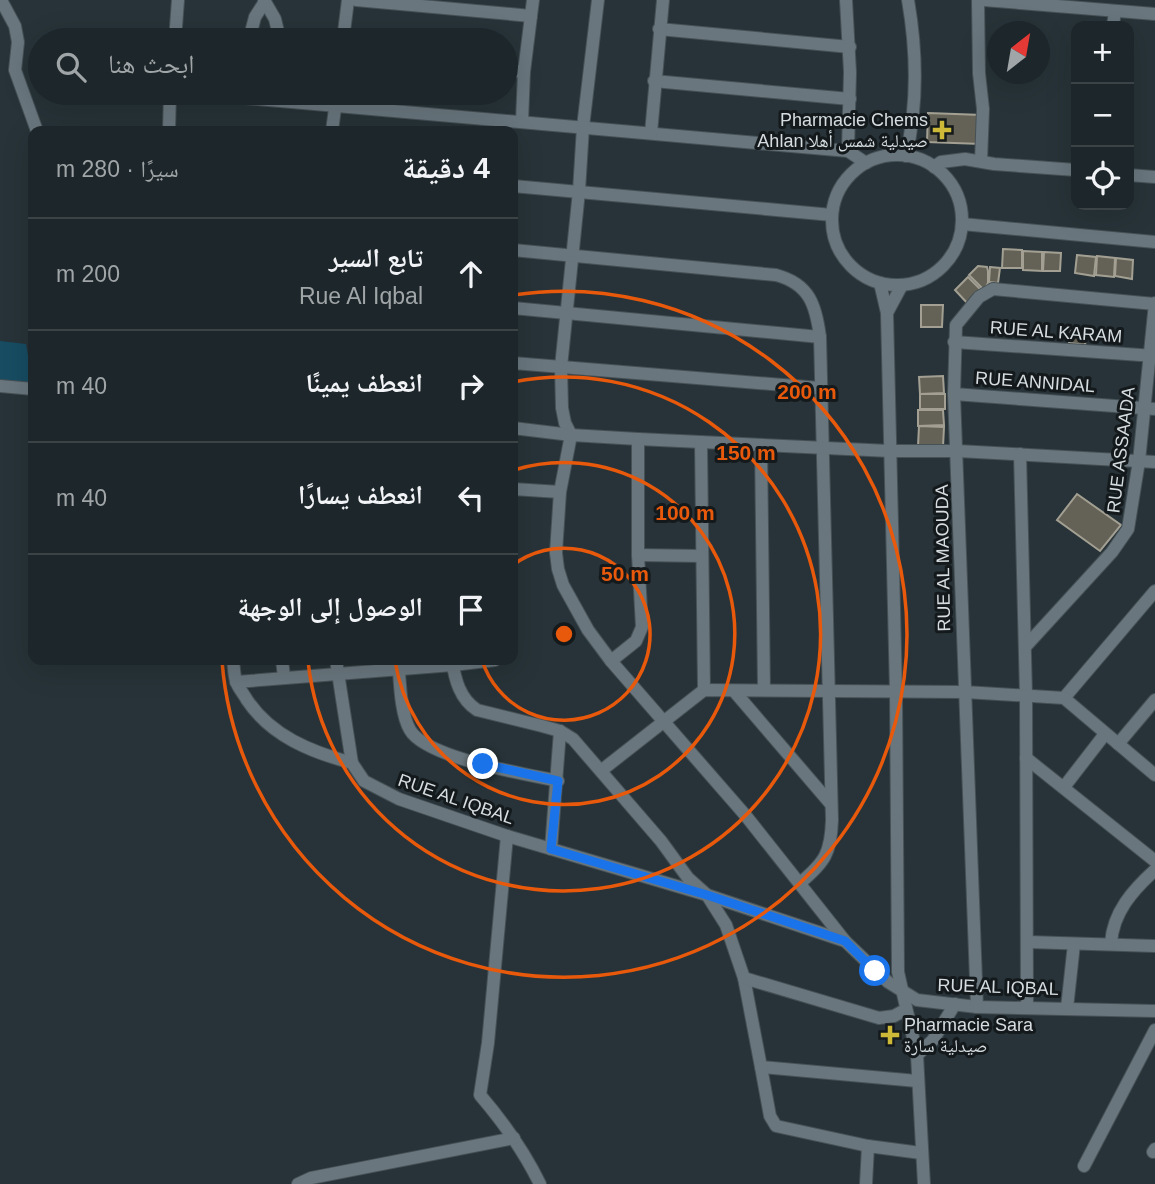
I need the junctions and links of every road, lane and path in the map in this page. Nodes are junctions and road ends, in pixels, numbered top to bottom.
1 (1, 0) edge
2 (178, 0) edge
3 (348, 0) edge
4 (356, 0) edge
5 (533, 0) edge
6 (598, 0) edge
7 (663, 0) edge
8 (846, 0) edge
9 (908, 0) edge
10 (978, 0) edge
11 (984, 0) edge
12 (264, 2) edge
13 (1060, 3) edge
14 (1107, 7) edge
15 (1155, 14) edge
16 (531, 16) junction
17 (176, 28) edge
18 (252, 28) edge
19 (277, 28) edge
20 (344, 28) edge
21 (659, 29) junction
22 (850, 47) junction
23 (518, 71) edge
24 (524, 72) junction
25 (654, 81) junction
26 (850, 99) junction
27 (170, 105) edge
28 (335, 105) edge
29 (387, 105) edge
30 (522, 121) junction
31 (35, 126) edge
32 (169, 126) edge
33 (333, 126) edge
34 (583, 127) junction
35 (912, 129) junction
36 (651, 134) junction
37 (848, 151) junction
38 (906, 156) junction
39 (981, 161) junction
40 (866, 163) junction
41 (928, 164) junction
42 (1071, 170) edge
43 (1134, 175) edge
44 (1155, 177) edge
45 (518, 186) edge
46 (579, 191) junction
47 (832, 215) junction
48 (962, 224) junction
49 (1155, 242) edge
50 (518, 250) edge
51 (572, 255) junction
52 (880, 283) junction
53 (902, 285) junction
54 (1155, 304) edge
55 (518, 308) edge
56 (567, 313) junction
57 (887, 313) junction
58 (820, 337) junction
59 (954, 342) junction
60 (1152, 356) edge
61 (518, 363) edge
62 (561, 367) junction
63 (0, 386) edge
64 (820, 388) junction
65 (28, 389) edge
66 (954, 394) junction
67 (1150, 408) edge
68 (518, 429) edge
69 (571, 435) junction
70 (638, 439) junction
71 (701, 442) junction
72 (761, 445) junction
73 (822, 447) junction
74 (890, 451) junction
75 (958, 451) junction
76 (1020, 454) junction
77 (1139, 461) junction
78 (1155, 462) edge
79 (518, 489) edge
80 (560, 492) junction
81 (638, 555) junction
82 (702, 556) junction
83 (1154, 593) edge
84 (1025, 647) junction
85 (611, 661) junction
86 (234, 665) edge
87 (283, 665) edge
88 (399, 665) edge
89 (454, 665) edge
90 (337, 666) edge
91 (284, 677) junction
92 (236, 682) junction
93 (704, 690) junction
94 (764, 690) junction
95 (734, 691) junction
96 (828, 691) junction
97 (896, 692) junction
98 (965, 692) junction
99 (1026, 695) junction
100 (1064, 698) junction
101 (1155, 700) edge
102 (663, 722) junction
103 (560, 732) junction
104 (1105, 734) junction
105 (1118, 744) junction
106 (1026, 758) junction
107 (352, 763) junction
108 (602, 770) junction
109 (1155, 775) edge
110 (558, 781) junction
111 (1064, 787) junction
112 (830, 803) junction
113 (507, 836) junction
114 (551, 849) junction
115 (1155, 861) edge
116 (1155, 870) edge
117 (800, 883) junction
118 (707, 895) junction
119 (845, 941) junction
120 (1028, 942) junction
121 (1111, 943) junction
122 (1074, 944) junction
123 (1155, 946) edge
124 (744, 978) junction
125 (903, 992) junction
126 (954, 1004) junction
127 (977, 1007) junction
128 (1027, 1008) junction
129 (1067, 1008) junction
130 (905, 1010) junction
131 (1155, 1012) edge
132 (1155, 1030) edge
133 (917, 1055) junction
134 (761, 1067) junction
135 (917, 1081) junction
136 (514, 1138) junction
137 (869, 1146) junction
138 (921, 1153) junction
139 (1084, 1166) dead end
140 (340, 1179) edge
141 (298, 1184) edge
142 (540, 1184) edge
143 (866, 1184) edge
144 (924, 1184) edge

1 - 31 street
2 - 17 street
3 - 20 street
4 - 16 street
5 - 16 street
6 - 34 street
7 - 21 street
8 - 22 street
9 - 35 street
10 - 39 street
11 - 13 street
12 - 18 street
12 - 19 street
13 - 14 street
14 - 15 street
16 - 24 street
21 - 22 street
21 - 25 street
22 - 26 street
23 - 24 street
24 - 30 street
25 - 26 street
25 - 36 street
26 - 37 street
27 - 32 street
28 - 33 street
29 - 30 street
30 - 34 street
34 - 36 street
34 - 46 street
35 - 38 street
35 - 41 street
36 - 37 street
37 - 40 street
38 - 40 street
38 - 41 street
39 - 41 street
39 - 42 street
40 - 47 street
41 - 48 street
43 - 44 street
45 - 46 street
46 - 47 street
46 - 51 street
47 - 52 street
48 - 49 street
48 - 53 street
50 - 51 street
51 - 56 street
51 - 58 street
52 - 53 street
52 - 57 street
53 - 57 street
54 - 59 street, RUE AL MAOUDA
54 - 60 street, RUE ASSAADA
55 - 56 street
56 - 58 street
56 - 62 street
57 - 74 street
58 - 64 street
59 - 60 street, RUE AL KARAM
59 - 66 street, RUE AL MAOUDA
60 - 67 street, RUE ASSAADA
61 - 62 street
62 - 64 street
62 - 69 street
63 - 65 street
64 - 73 street
66 - 67 street, RUE ANNIDAL
66 - 75 street, RUE AL MAOUDA
67 - 77 street, RUE ASSAADA
68 - 69 street
69 - 70 street
69 - 80 street
70 - 71 street
70 - 81 street
71 - 72 street
71 - 82 street
72 - 73 street
72 - 94 street
73 - 74 street
73 - 96 street
74 - 75 street
74 - 97 street
75 - 76 street
75 - 98 street, RUE AL MAOUDA
76 - 77 street
76 - 84 street
77 - 78 street
77 - 84 street, RUE ASSAADA
79 - 80 street
80 - 85 street
81 - 82 street
81 - 85 street
82 - 93 street
83 - 100 street
84 - 99 street
85 - 102 street
86 - 92 street
87 - 91 street
88 - 90 street
88 - 110 street
89 - 103 street
90 - 91 street
90 - 107 street
91 - 92 street
92 - 107 street
93 - 95 street
93 - 102 street
94 - 95 street
94 - 96 street
95 - 112 street
96 - 97 street
96 - 112 street
97 - 98 street
97 - 125 street
98 - 99 street
98 - 127 street, RUE AL MAOUDA
99 - 100 street
99 - 106 street
100 - 104 street
101 - 105 street
102 - 108 street
102 - 117 street
103 - 108 street
103 - 110 street
104 - 105 street
104 - 111 street
105 - 109 street
106 - 111 street
106 - 120 street
107 - 113 street, RUE AL IQBAL
108 - 118 street
110 - 114 street
111 - 115 street
112 - 117 street
113 - 114 street, RUE AL IQBAL
113 - 136 street
114 - 118 street, RUE AL IQBAL
116 - 121 street
117 - 119 street
118 - 119 street, RUE AL IQBAL
118 - 124 street
119 - 125 street, RUE AL IQBAL
120 - 122 street
120 - 128 street
121 - 122 street
121 - 123 street
122 - 129 street
124 - 130 street
124 - 134 street
125 - 126 street, RUE AL IQBAL
125 - 130 street
126 - 127 street, RUE AL IQBAL
126 - 133 street
127 - 128 street, RUE AL IQBAL
128 - 129 street, RUE AL IQBAL
129 - 131 street, RUE AL IQBAL
130 - 133 street
132 - 139 street
133 - 135 street
134 - 135 street
134 - 137 street
135 - 138 street
136 - 140 street
136 - 142 street
137 - 138 street
137 - 143 street
138 - 144 street
140 - 141 street

